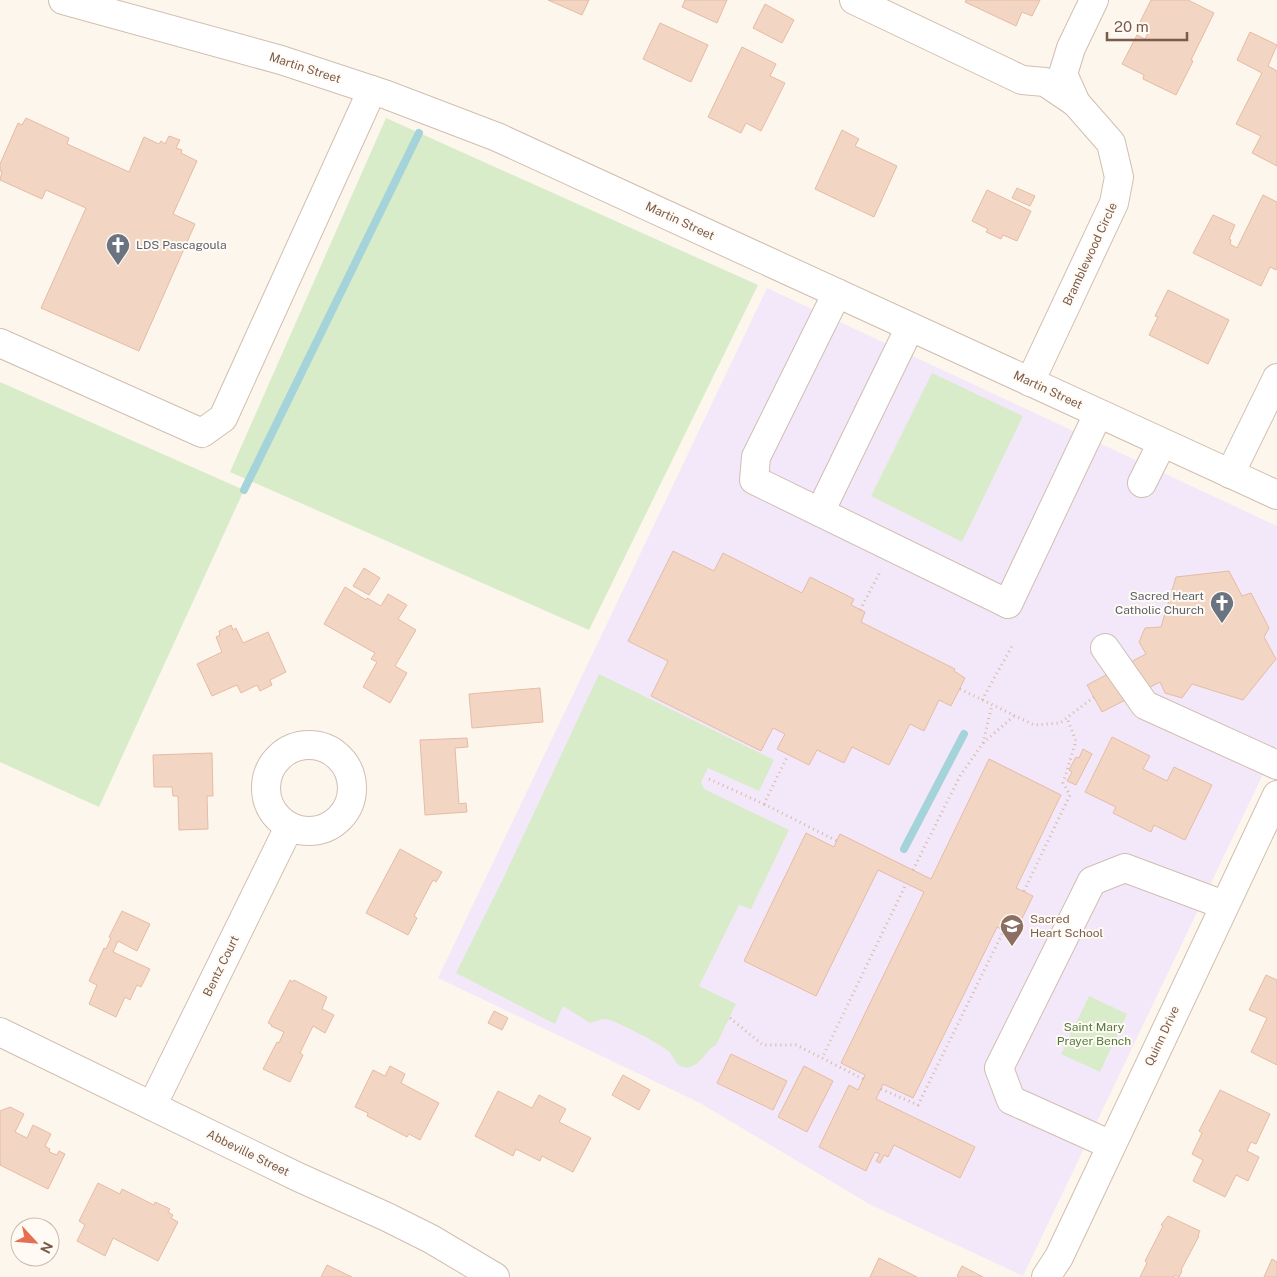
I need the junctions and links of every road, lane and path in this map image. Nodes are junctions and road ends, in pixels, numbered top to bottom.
1 (63, 0) edge
2 (854, 0) edge
3 (1094, 0) edge
4 (93, 4) edge
5 (1054, 78) junction
6 (372, 90) junction
7 (837, 293) junction
8 (910, 326) junction
9 (0, 343) edge
10 (1277, 378) edge
11 (1030, 382) junction
12 (1098, 414) junction
13 (1162, 443) junction
14 (1230, 474) junction
15 (1142, 483) dead end
16 (1277, 495) edge
17 (820, 512) junction
18 (882, 567) dead end
19 (860, 610) dead end
20 (1012, 646) dead end
21 (1105, 648) dead end
22 (960, 689) dead end
23 (1094, 697) dead end
24 (982, 700) junction
25 (992, 705) junction
26 (1014, 716) junction
27 (1067, 718) junction
28 (983, 743) junction
29 (788, 755) dead end
30 (1277, 765) edge
31 (709, 779) dead end
32 (1277, 794) edge
33 (764, 804) junction
34 (289, 826) dead end
35 (837, 841) dead end
36 (913, 870) dead end
37 (906, 884) dead end
38 (1024, 892) dead end
39 (1224, 905) junction
40 (1004, 930) dead end
41 (730, 1018) dead end
42 (0, 1032) edge
43 (822, 1058) junction
44 (863, 1079) dead end
45 (881, 1089) dead end
46 (152, 1106) junction
47 (1111, 1145) junction
48 (495, 1277) edge
49 (1046, 1277) edge

1 - 4 street, Martin Street
2 - 5 street, Bramblewood Circle
3 - 5 street
4 - 6 street, Martin Street
5 - 11 street, Bramblewood Circle
6 - 7 street, Martin Street
6 - 9 street
7 - 8 street, Martin Street
7 - 17 street
8 - 11 street, Martin Street
8 - 17 street
10 - 14 street
11 - 12 street, Martin Street
12 - 13 street, Martin Street
12 - 17 street
13 - 14 street, Martin Street
13 - 15 street
14 - 16 street, Martin Street
18 - 19 path
20 - 24 path
21 - 30 street
22 - 24 path
23 - 27 path
24 - 25 path
25 - 26 path
25 - 28 path
26 - 27 path
26 - 28 path
27 - 38 path
28 - 36 path
29 - 33 path
31 - 33 path
32 - 39 street, Quinn Drive
33 - 35 path
34 - 46 street, Bentz Court
37 - 43 path
39 - 47 street, Quinn Drive
39 - 47 street
40 - 45 path
41 - 43 path
42 - 46 street, Abbeville Street
43 - 44 path
46 - 48 street, Abbeville Street
47 - 49 street, Quinn Drive

